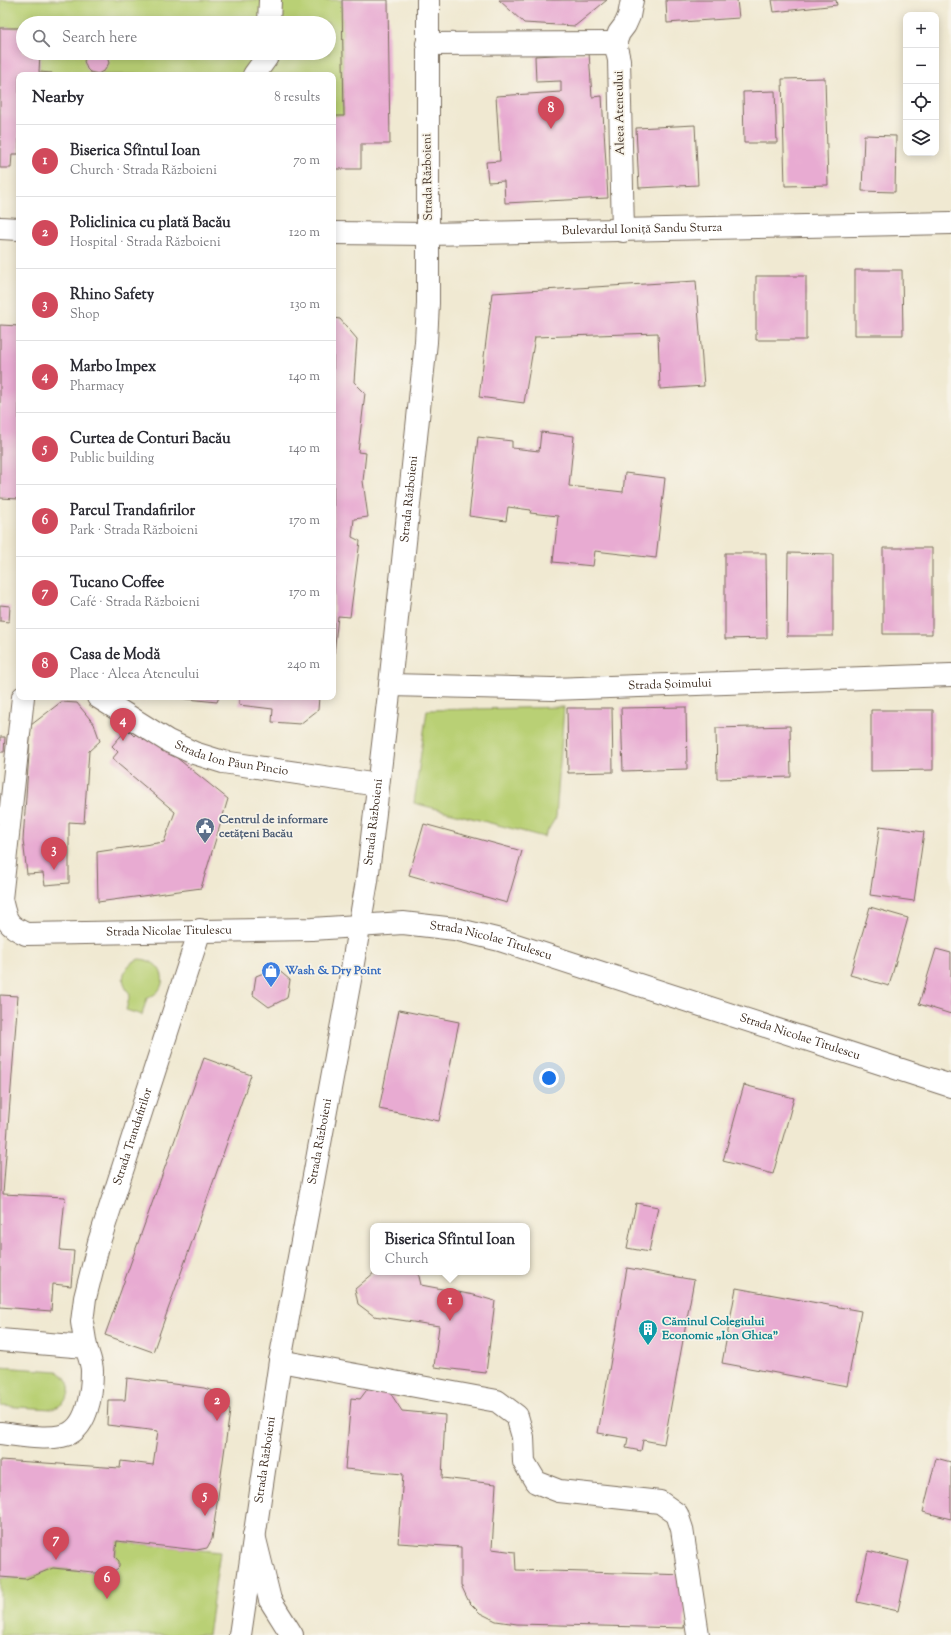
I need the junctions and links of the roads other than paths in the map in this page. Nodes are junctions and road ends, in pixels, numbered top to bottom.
1 (270, 0) edge
2 (428, 0) edge
3 (632, 0) edge
4 (269, 16) edge
5 (616, 43) junction
6 (427, 44) junction
7 (265, 60) edge
8 (256, 72) edge
9 (951, 223) edge
10 (0, 228) edge
11 (16, 228) edge
12 (623, 231) junction
13 (336, 233) edge
14 (428, 234) junction
15 (951, 675) edge
16 (390, 685) junction
17 (23, 700) edge
18 (103, 700) edge
19 (378, 785) junction
20 (359, 927) junction
21 (200, 930) junction
22 (951, 1086) edge
23 (0, 1340) edge
24 (86, 1347) junction
25 (280, 1361) junction
26 (0, 1433) edge
27 (254, 1535) junction
28 (240, 1635) edge
29 (292, 1635) edge
30 (698, 1635) edge

1 - 4 street
2 - 6 street, Strada Războieni
3 - 5 street
5 - 6 street
5 - 12 street, Aleea Ateneului
6 - 14 street, Strada Războieni
7 - 8 street
9 - 12 street, Bulevardul Ioniță Sandu Sturza
10 - 11 street
12 - 14 street, Bulevardul Ioniță Sandu Sturza
13 - 14 street, Bulevardul Ioniță Sandu Sturza
14 - 16 street, Strada Războieni
15 - 16 street, Strada Șoimului
16 - 19 street, Strada Războieni
17 - 21 street, Strada Nicolae Titulescu
18 - 19 street, Strada Ion Păun Pincio
19 - 20 street, Strada Războieni
20 - 21 street, Strada Nicolae Titulescu
20 - 22 street, Strada Nicolae Titulescu
20 - 25 street, Strada Războieni
21 - 24 street, Strada Trandafirilor
23 - 24 street
24 - 26 street, Strada Trandafirilor
25 - 27 street, Strada Războieni
25 - 30 street
27 - 28 street, Strada Războieni
27 - 29 street

